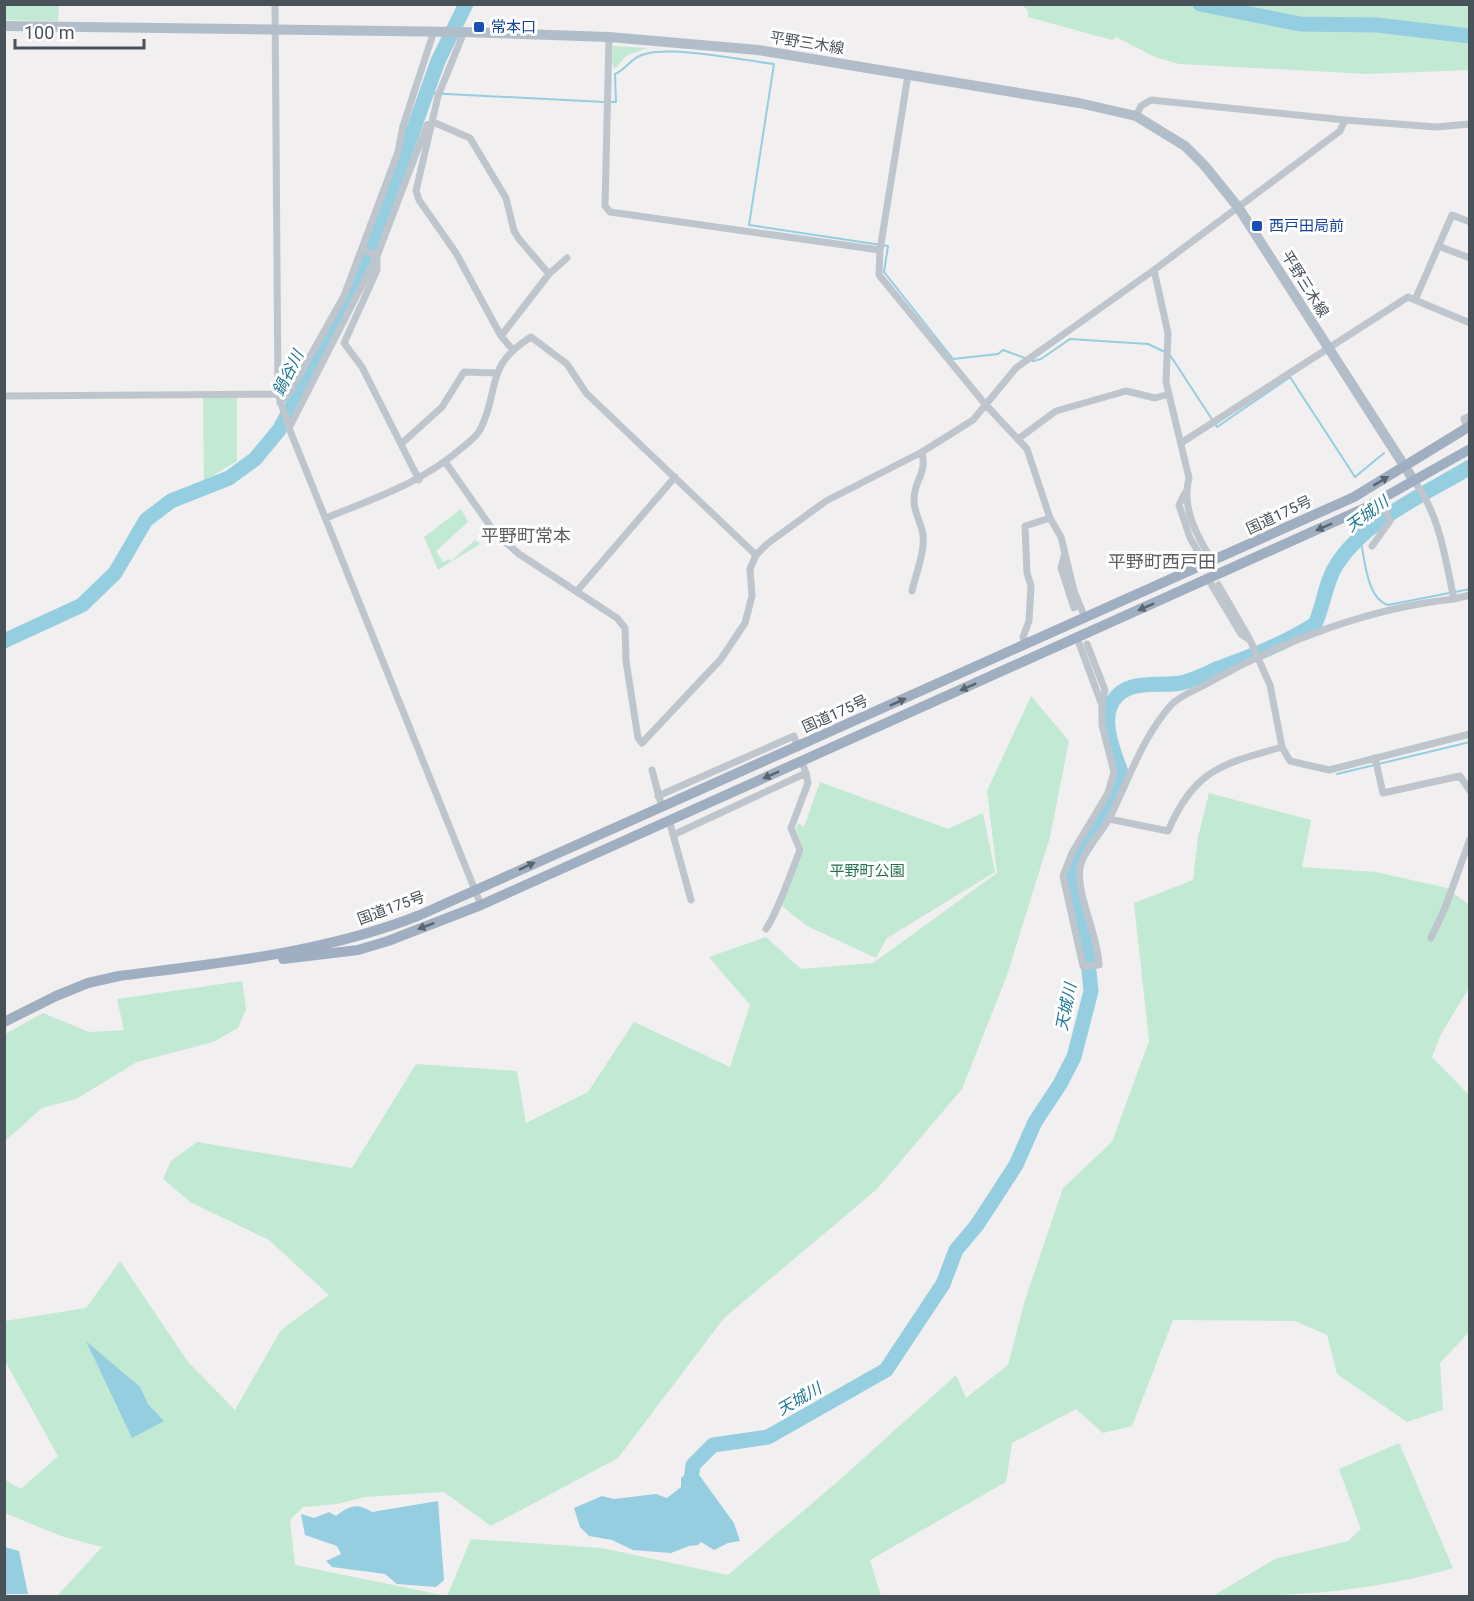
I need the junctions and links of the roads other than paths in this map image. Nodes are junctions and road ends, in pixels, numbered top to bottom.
1 (274, 4) edge
2 (4, 26) edge
3 (275, 29) junction
4 (437, 31) junction
5 (462, 32) junction
6 (609, 37) junction
7 (908, 75) junction
8 (1136, 116) junction
9 (1345, 120) junction
10 (433, 122) junction
11 (1470, 124) edge
12 (1238, 207) junction
13 (1470, 222) edge
14 (1438, 246) junction
15 (362, 249) junction
16 (880, 250) junction
17 (377, 256) junction
18 (567, 258) dead end
19 (1470, 258) edge
20 (1154, 270) junction
21 (549, 274) junction
22 (1415, 300) junction
23 (1470, 324) edge
24 (501, 336) junction
25 (1328, 348) junction
26 (512, 349) junction
27 (496, 373) junction
28 (278, 394) junction
29 (1169, 394) junction
30 (4, 396) edge
31 (280, 403) junction
32 (985, 404) junction
33 (1470, 416) edge
34 (1468, 426) edge
35 (289, 428) junction
36 (1018, 439) junction
37 (1181, 442) junction
38 (401, 444) junction
39 (1470, 449) edge
40 (922, 452) junction
41 (446, 463) junction
42 (1403, 468) junction
43 (675, 477) junction
44 (419, 480) junction
45 (1414, 481) junction
46 (1185, 493) junction
47 (1381, 499) junction
48 (326, 518) junction
49 (1050, 518) junction
50 (1372, 546) dead end
51 (1064, 554) junction
52 (756, 555) junction
53 (1200, 555) tunnel mouth
54 (1213, 562) junction
55 (1208, 579) junction
56 (1219, 586) tunnel mouth
57 (577, 591) junction
58 (912, 591) dead end
59 (1470, 595) edge
60 (1454, 599) junction
61 (1074, 608) dead end
62 (1085, 618) junction
63 (1077, 638) junction
64 (1250, 640) junction
65 (1087, 644) dead end
66 (1026, 645) junction
67 (1258, 658) junction
68 (1102, 705) junction
69 (1470, 734) edge
70 (1282, 747) junction
71 (798, 748) junction
72 (1375, 758) junction
73 (802, 762) junction
74 (652, 770) dead end
75 (806, 773) junction
76 (1470, 791) edge
77 (1108, 793) junction
78 (658, 796) junction
79 (1119, 798) junction
80 (663, 808) junction
81 (1110, 819) junction
82 (669, 820) junction
83 (673, 835) junction
84 (1470, 839) edge
85 (474, 891) junction
86 (691, 900) dead end
87 (481, 905) junction
88 (766, 928) dead end
89 (1431, 938) dead end
90 (190, 967) junction
91 (4, 1022) edge

1 - 3 street
2 - 3 main road, 平野三木線
3 - 4 main road, 平野三木線
3 - 28 street
4 - 5 main road, 平野三木線
4 - 15 street
5 - 6 main road, 平野三木線
5 - 10 street
6 - 7 main road, 平野三木線
6 - 16 street
7 - 8 main road, 平野三木線
7 - 16 street
8 - 9 street
8 - 12 main road, 平野三木線
9 - 11 street
9 - 12 street
10 - 17 street
10 - 21 street
10 - 24 street
12 - 20 street
12 - 25 main road, 平野三木線
13 - 14 street
14 - 19 street
14 - 22 street
15 - 17 street
15 - 31 street
16 - 32 street
17 - 35 street
17 - 38 street
18 - 21 street
20 - 29 street
20 - 32 street
21 - 24 street
22 - 23 street
22 - 25 street
24 - 26 street
25 - 37 street
25 - 42 main road, 平野三木線
26 - 27 street
26 - 43 street
27 - 38 street
27 - 41 street
28 - 30 street
28 - 31 street
29 - 36 street
29 - 37 street
31 - 35 street
32 - 36 street
32 - 40 street
33 - 34 street
34 - 42 highway, 国道175号
35 - 48 street
36 - 49 street
37 - 46 street
38 - 44 street
39 - 45 highway, 国道175号
40 - 52 street
40 - 58 street
41 - 44 street
41 - 57 street
42 - 45 main road, 平野三木線
54 -> 42 highway, 国道175号
43 - 52 street
43 - 57 street
44 - 48 street
45 - 47 highway, 国道175号
45 - 60 street
46 - 53 street
46 - 54 street
47 - 50 street
47 -> 55 highway, 国道175号
48 - 85 street
49 - 51 street
49 - 66 street
51 - 61 street
51 - 62 street
52 - 57 street
54 - 62 highway, 国道175号
55 -> 63 highway, 国道175号
55 - 64 street
56 - 64 street
59 - 60 street
60 - 67 street
62 - 66 highway, 国道175号
63 - 68 street
63 -> 73 highway, 国道175号
64 - 67 street
65 - 68 street
71 -> 66 highway, 国道175号
67 - 70 street
67 - 79 street
68 - 77 street
69 - 72 street
70 - 72 street
70 - 81 street
71 - 78 street
71 - 80 highway, 国道175号
72 - 76 street
73 - 75 street
73 -> 82 highway, 国道175号
74 - 78 street
75 - 83 street
75 - 88 street
77 - 79 street
77 - 81 street
78 - 80 street
79 - 81 street
85 -> 80 highway, 国道175号
82 - 83 street
82 - 87 highway, 国道175号
83 - 86 street
84 - 89 street
85 - 87 street
85 - 90 highway, 国道175号
87 -> 90 highway, 国道175号
90 - 91 highway, 国道175号

